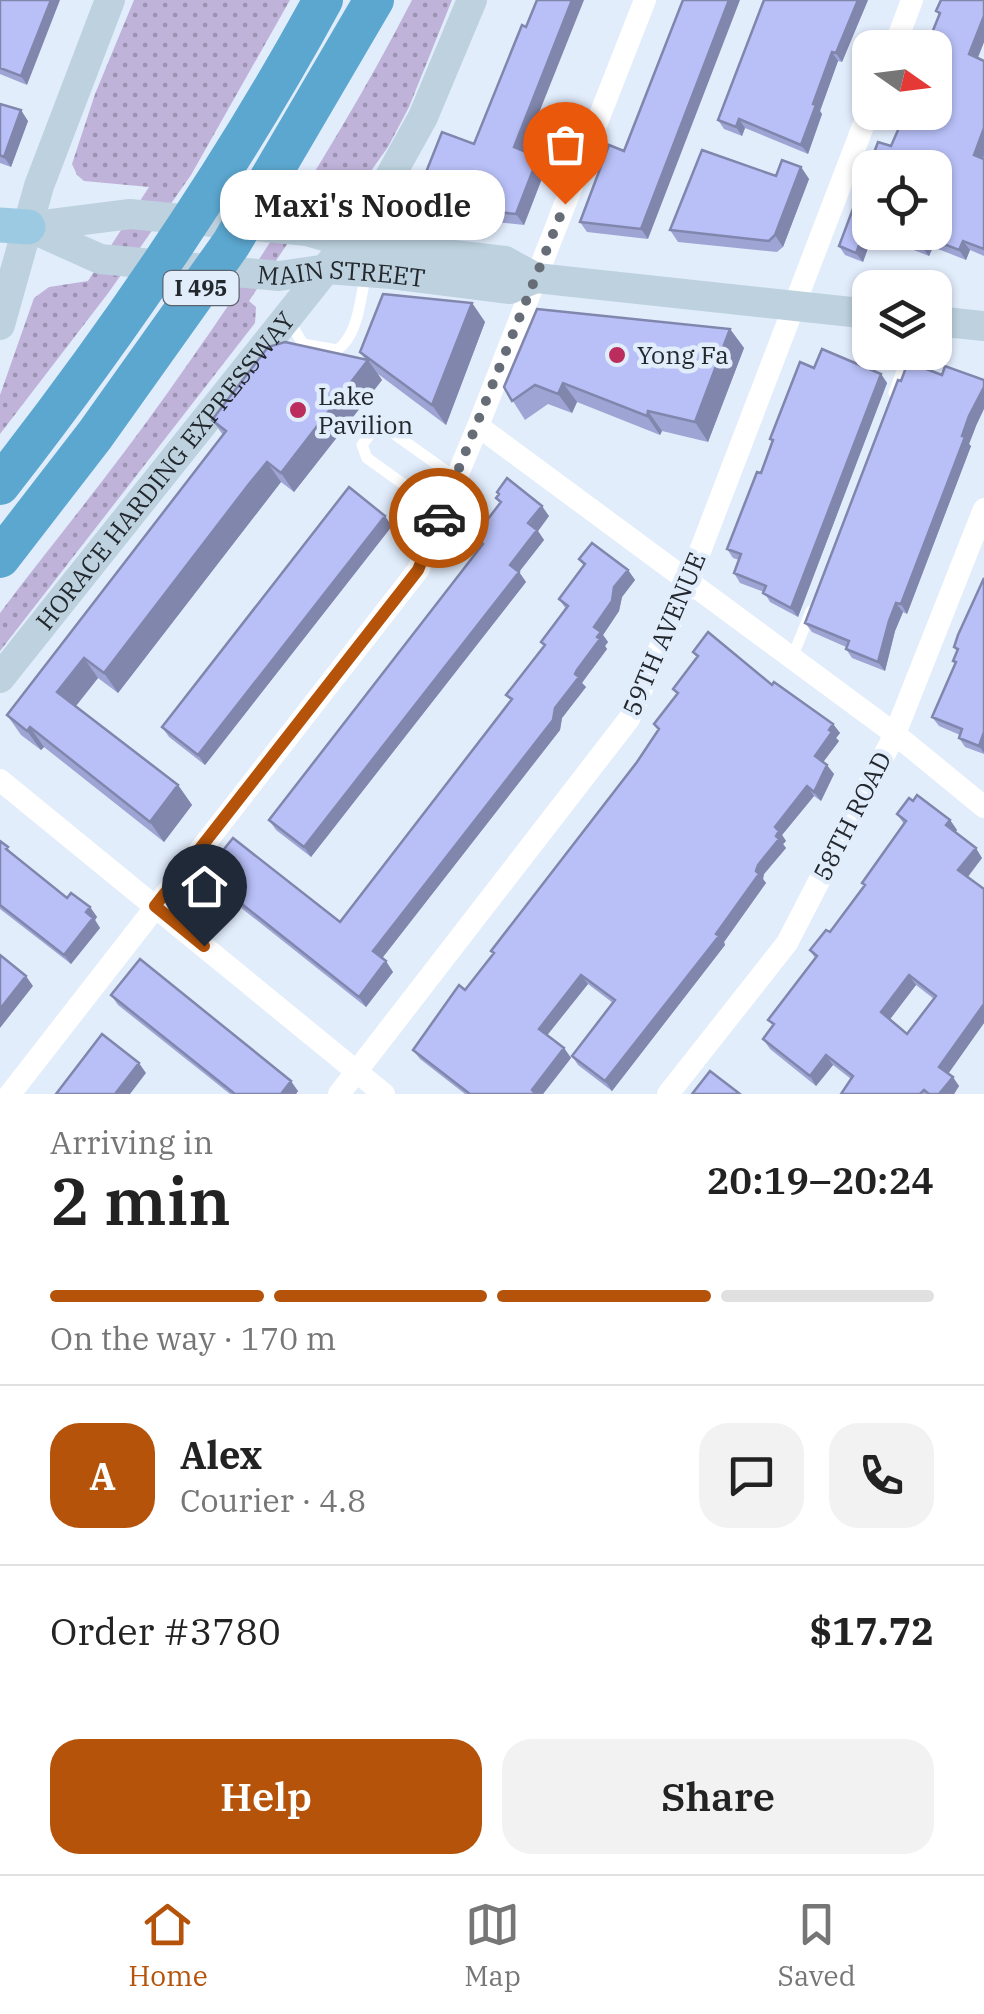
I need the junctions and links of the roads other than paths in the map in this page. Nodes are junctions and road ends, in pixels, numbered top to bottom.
1 (110, 0) edge
2 (323, 0) edge
3 (374, 0) edge
4 (472, 0) edge
5 (645, 0) edge
6 (912, 0) edge
7 (901, 30) edge
8 (862, 130) edge
9 (14, 226) edge
10 (349, 242) junction
11 (327, 269) junction
12 (366, 273) junction
13 (536, 278) junction
14 (794, 305) junction
15 (852, 312) edge
16 (289, 317) junction
17 (952, 323) edge
18 (0, 325) edge
19 (984, 326) edge
20 (903, 370) edge
21 (888, 407) edge
22 (478, 426) junction
23 (456, 478) junction
24 (0, 485) edge
25 (984, 509) edge
26 (442, 512) junction
27 (0, 558) edge
28 (689, 580) junction
29 (814, 602) edge
30 (792, 658) junction
31 (0, 678) edge
32 (894, 734) junction
33 (0, 780) edge
34 (984, 807) edge
35 (155, 906) junction
36 (356, 1072) junction
37 (10, 1094) edge
38 (339, 1094) edge
39 (384, 1094) edge
40 (668, 1094) edge

1 - 9 main road
2 - 24 highway, I 495
3 - 27 highway, I 495
4 - 10 main road, HORACE HARDING EXPRESSWAY
5 - 13 street
6 - 7 street
8 - 14 street, 59TH AVENUE
9 - 10 main road, MAIN STREET
9 - 11 main road, MAIN STREET
9 - 18 main road
10 - 11 main road, HORACE HARDING EXPRESSWAY
10 - 13 main road, MAIN STREET
11 - 12 main road, MAIN STREET
11 - 16 main road, HORACE HARDING EXPRESSWAY
12 - 13 main road, MAIN STREET
12 - 16 lane
13 - 14 main road, MAIN STREET
13 - 22 street
14 - 15 main road, MAIN STREET
14 - 28 street, 59TH AVENUE
16 - 31 main road, HORACE HARDING EXPRESSWAY
17 - 19 main road
20 - 21 lane
22 - 23 street
22 - 28 street
23 - 26 street
23 - 26 lane
25 - 32 street, 58TH ROAD
26 - 35 street
28 - 30 street
28 - 36 street, 59TH AVENUE
29 - 30 lane
30 - 32 street
32 - 34 street
32 - 40 street, 58TH ROAD
33 - 35 street
35 - 36 street
35 - 37 street
36 - 38 street, 59TH AVENUE
36 - 39 street

